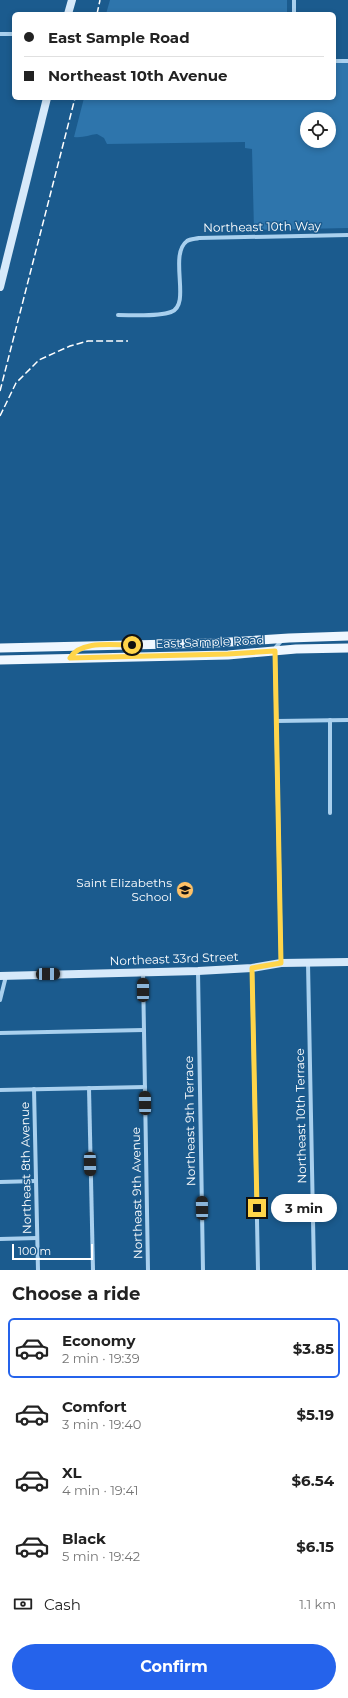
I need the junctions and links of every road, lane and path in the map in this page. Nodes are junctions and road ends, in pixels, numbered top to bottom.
1 (72, 0) edge
2 (294, 0) edge
3 (69, 12) edge
4 (294, 12) edge
5 (0, 34) edge
6 (12, 34) edge
7 (336, 61) edge
8 (348, 61) edge
9 (46, 100) edge
10 (348, 235) edge
11 (4, 258) edge
12 (0, 287) edge
13 (118, 315) dead end
14 (348, 636) edge
15 (284, 638) junction
16 (268, 639) junction
17 (85, 646) junction
18 (0, 648) edge
19 (348, 648) edge
20 (275, 651) junction
21 (258, 652) junction
22 (70, 658) junction
23 (0, 660) edge
24 (330, 720) junction
25 (348, 720) edge
26 (276, 721) junction
27 (330, 813) dead end
28 (348, 962) edge
29 (281, 963) junction
30 (308, 963) junction
31 (252, 968) junction
32 (198, 971) junction
33 (143, 972) junction
34 (3, 976) edge
35 (0, 1000) edge
36 (144, 1030) junction
37 (0, 1033) edge
38 (144, 1087) junction
39 (89, 1088) junction
40 (34, 1089) junction
41 (0, 1090) edge
42 (36, 1181) junction
43 (0, 1182) edge
44 (37, 1238) junction
45 (0, 1239) edge
46 (38, 1270) edge
47 (93, 1270) edge
48 (148, 1270) edge
49 (203, 1270) edge
50 (258, 1270) edge
51 (314, 1270) edge

1 - 3 street
2 - 4 street
5 - 6 street
7 - 8 street
9 - 11 street
10 - 13 street, Northeast 10th Way
11 - 12 street
14 - 15 main road, East Sample Road
15 - 16 main road, East Sample Road
15 - 20 street
16 - 17 main road, East Sample Road
16 - 21 main road
17 - 18 main road, East Sample Road
17 - 22 main road
19 - 20 main road, East Sample Road
20 - 21 main road, East Sample Road
20 - 26 street
21 - 22 main road, East Sample Road
22 - 23 main road, East Sample Road
24 - 25 street
24 - 26 street
24 - 27 street
26 - 29 street
28 - 30 street, Northeast 33rd Street
29 - 30 street, Northeast 33rd Street
29 - 31 street, Northeast 33rd Street
30 - 51 street, Northeast 10th Terrace
31 - 32 street, Northeast 33rd Street
31 - 50 street
32 - 33 street, Northeast 33rd Street
32 - 49 street, Northeast 9th Terrace
33 - 34 street, Northeast 33rd Street
33 - 36 street, Northeast 9th Avenue
34 - 35 street
36 - 37 street
36 - 38 street, Northeast 9th Avenue
38 - 39 street
38 - 48 street, Northeast 9th Avenue
39 - 40 street
39 - 47 street
40 - 41 street
40 - 42 street, Northeast 8th Avenue
42 - 43 street
42 - 44 street, Northeast 8th Avenue
44 - 45 street
44 - 46 street, Northeast 8th Avenue

